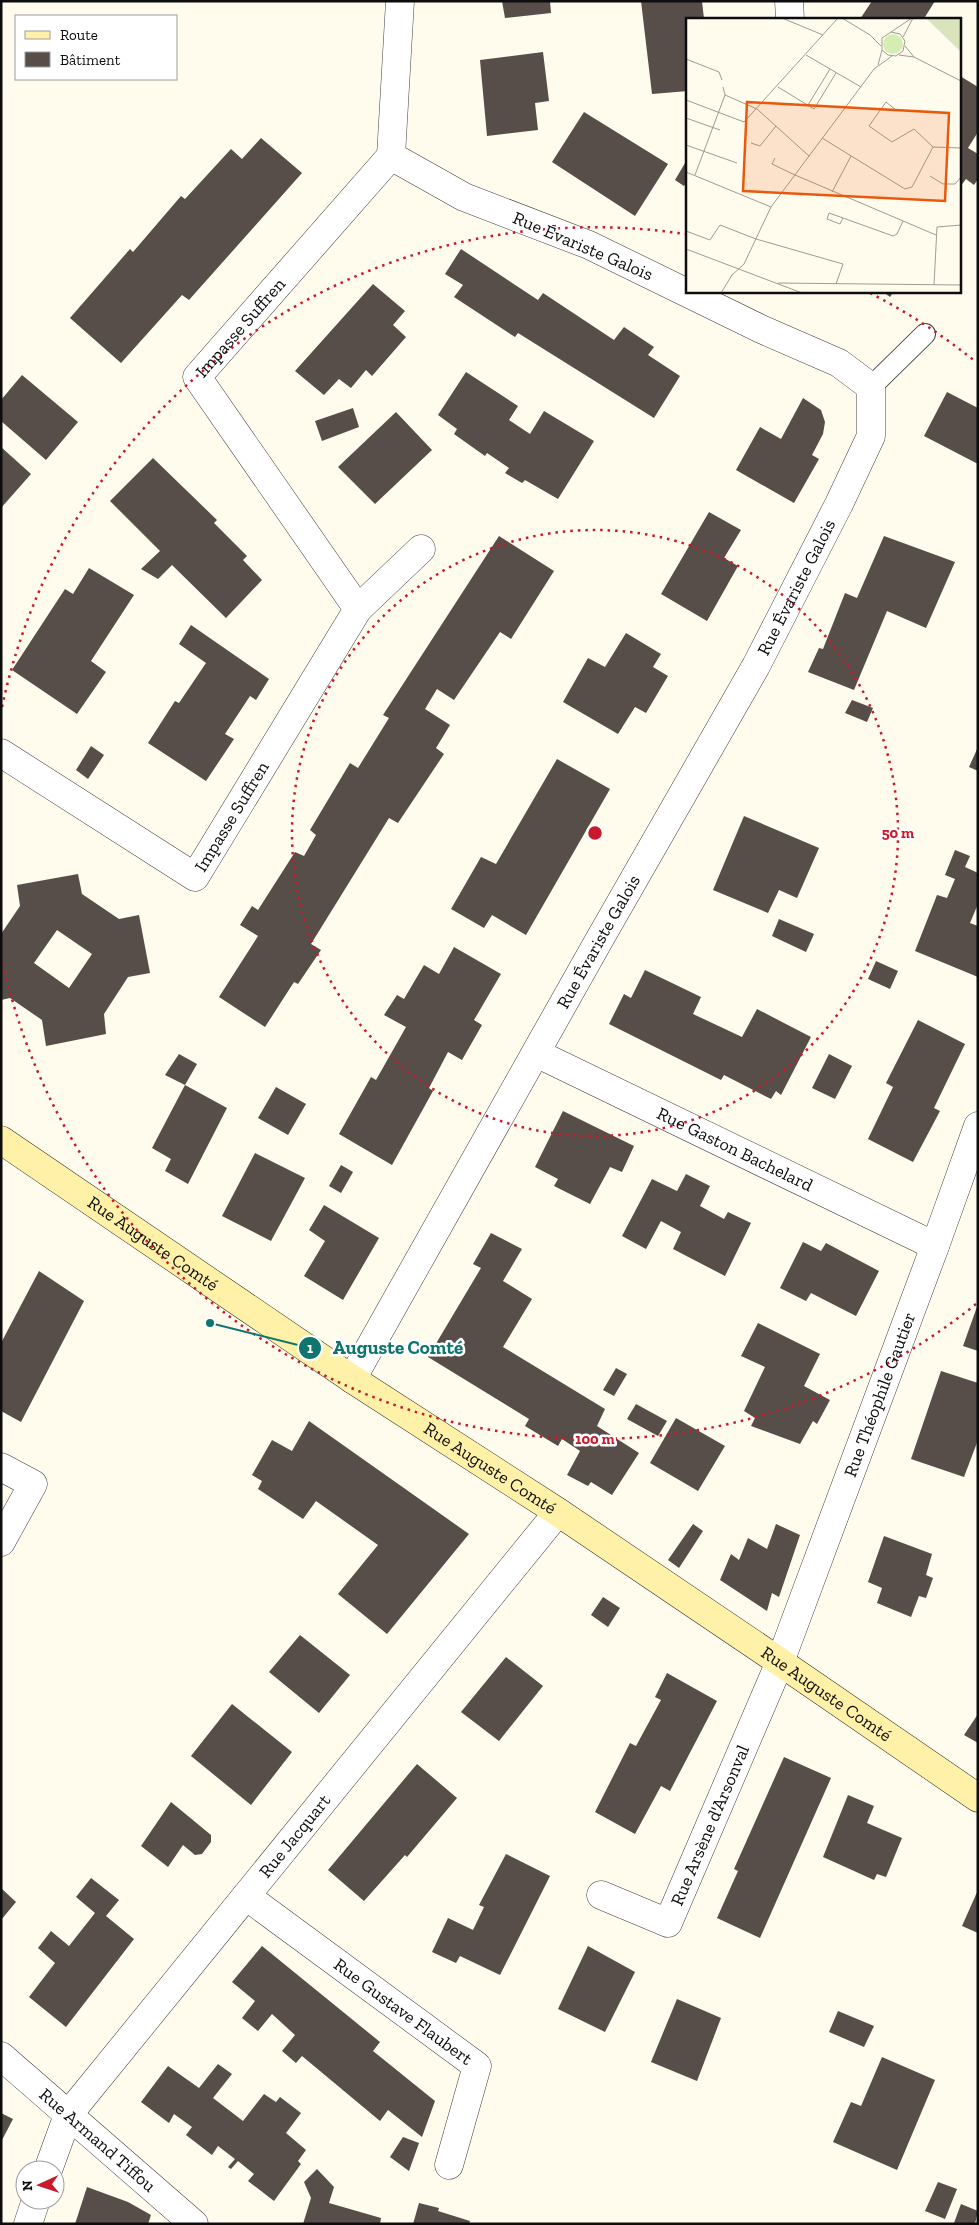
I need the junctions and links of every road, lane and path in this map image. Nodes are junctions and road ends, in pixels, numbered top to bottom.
1 (400, 1) edge
2 (789, 1) edge
3 (790, 18) edge
4 (391, 156) junction
5 (925, 334) dead end
6 (871, 387) junction
7 (421, 549) dead end
8 (358, 609) junction
9 (1, 753) edge
10 (536, 1053) junction
11 (978, 1126) edge
12 (1, 1140) edge
13 (936, 1246) junction
14 (352, 1379) junction
15 (1, 1467) edge
16 (558, 1512) junction
17 (1, 1542) edge
18 (780, 1662) junction
19 (978, 1798) edge
20 (601, 1895) dead end
21 (246, 1896) junction
22 (1, 2056) edge
23 (68, 2115) junction
24 (52, 2160) edge
25 (449, 2165) dead end
26 (33, 2210) edge
27 (28, 2224) edge
28 (194, 2224) edge

1 - 4 street
2 - 3 street
4 - 6 street, Rue Évariste Galois
4 - 8 street, Impasse Suffren
5 - 6 lane
6 - 10 street, Rue Évariste Galois
7 - 8 street, Impasse Suffren
8 - 9 street, Impasse Suffren
10 - 13 street, Rue Gaston Bachelard
10 - 14 street, Rue Évariste Galois
11 - 13 street, Rue Théophile Gautier
12 - 14 street, Rue Auguste Comté
13 - 18 street, Rue Théophile Gautier
14 - 16 street, Rue Auguste Comté
15 - 17 street
16 - 18 street, Rue Auguste Comté
16 - 21 street, Rue Jacquart
18 - 19 street, Rue Auguste Comté
18 - 20 street, Rue Arsène d'Arsonval
21 - 23 street, Rue Jacquart
21 - 25 street, Rue Gustave Flaubert
22 - 23 street, Rue Armand Tiffou
23 - 24 street, Rue Jacquart
23 - 28 street, Rue Armand Tiffou
26 - 27 street

